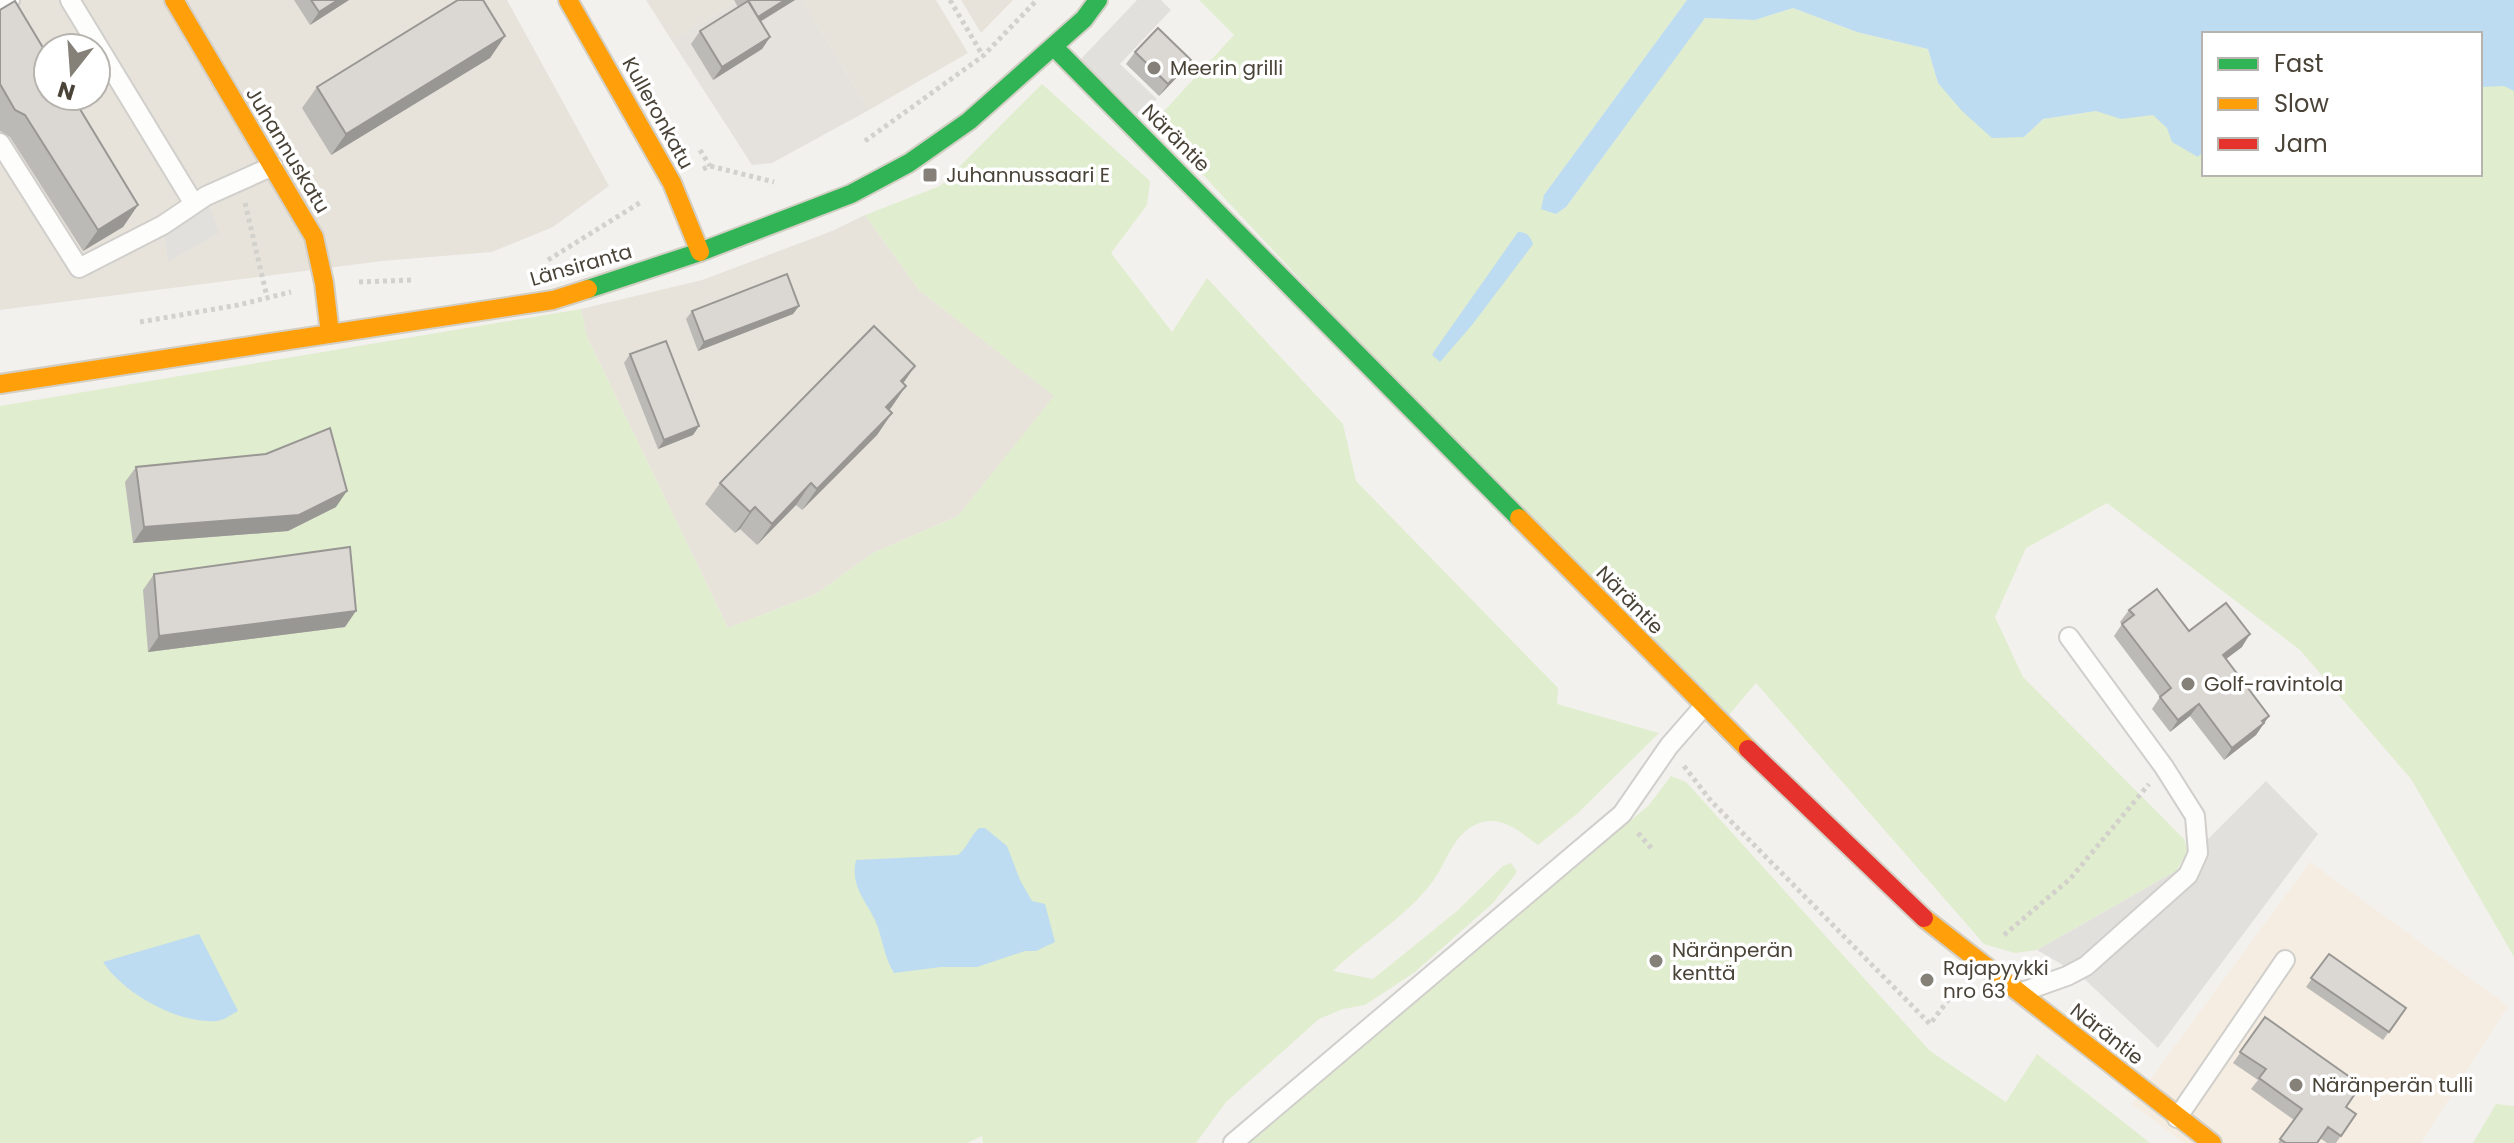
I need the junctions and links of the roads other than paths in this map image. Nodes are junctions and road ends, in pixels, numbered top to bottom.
1 (10, 0) edge
2 (70, 0) edge
3 (174, 0) edge
4 (568, 0) edge
5 (1098, 0) edge
6 (0, 6) edge
7 (1054, 47) junction
8 (0, 143) edge
9 (273, 166) junction
10 (194, 204) junction
11 (700, 252) junction
12 (330, 334) junction
13 (0, 384) edge
14 (2069, 637) dead end
15 (1704, 706) junction
16 (2285, 960) dead end
17 (2019, 993) junction
18 (2177, 1118) junction
19 (1233, 1143) edge
20 (2212, 1143) edge

1 - 6 lane
2 - 10 lane
3 - 9 street, Juhannuskatu
4 - 11 street, Kulleronkatu
5 - 7 street, Länsiranta
7 - 11 street, Länsiranta
7 - 15 street, Näräntie
8 - 10 lane
9 - 10 lane
9 - 12 street, Juhannuskatu
11 - 12 street, Länsiranta
12 - 13 street, Länsiranta
14 - 17 lane
15 - 17 street, Näräntie
15 - 19 lane
16 - 18 lane
17 - 18 street, Näräntie
18 - 20 street, Näräntie

